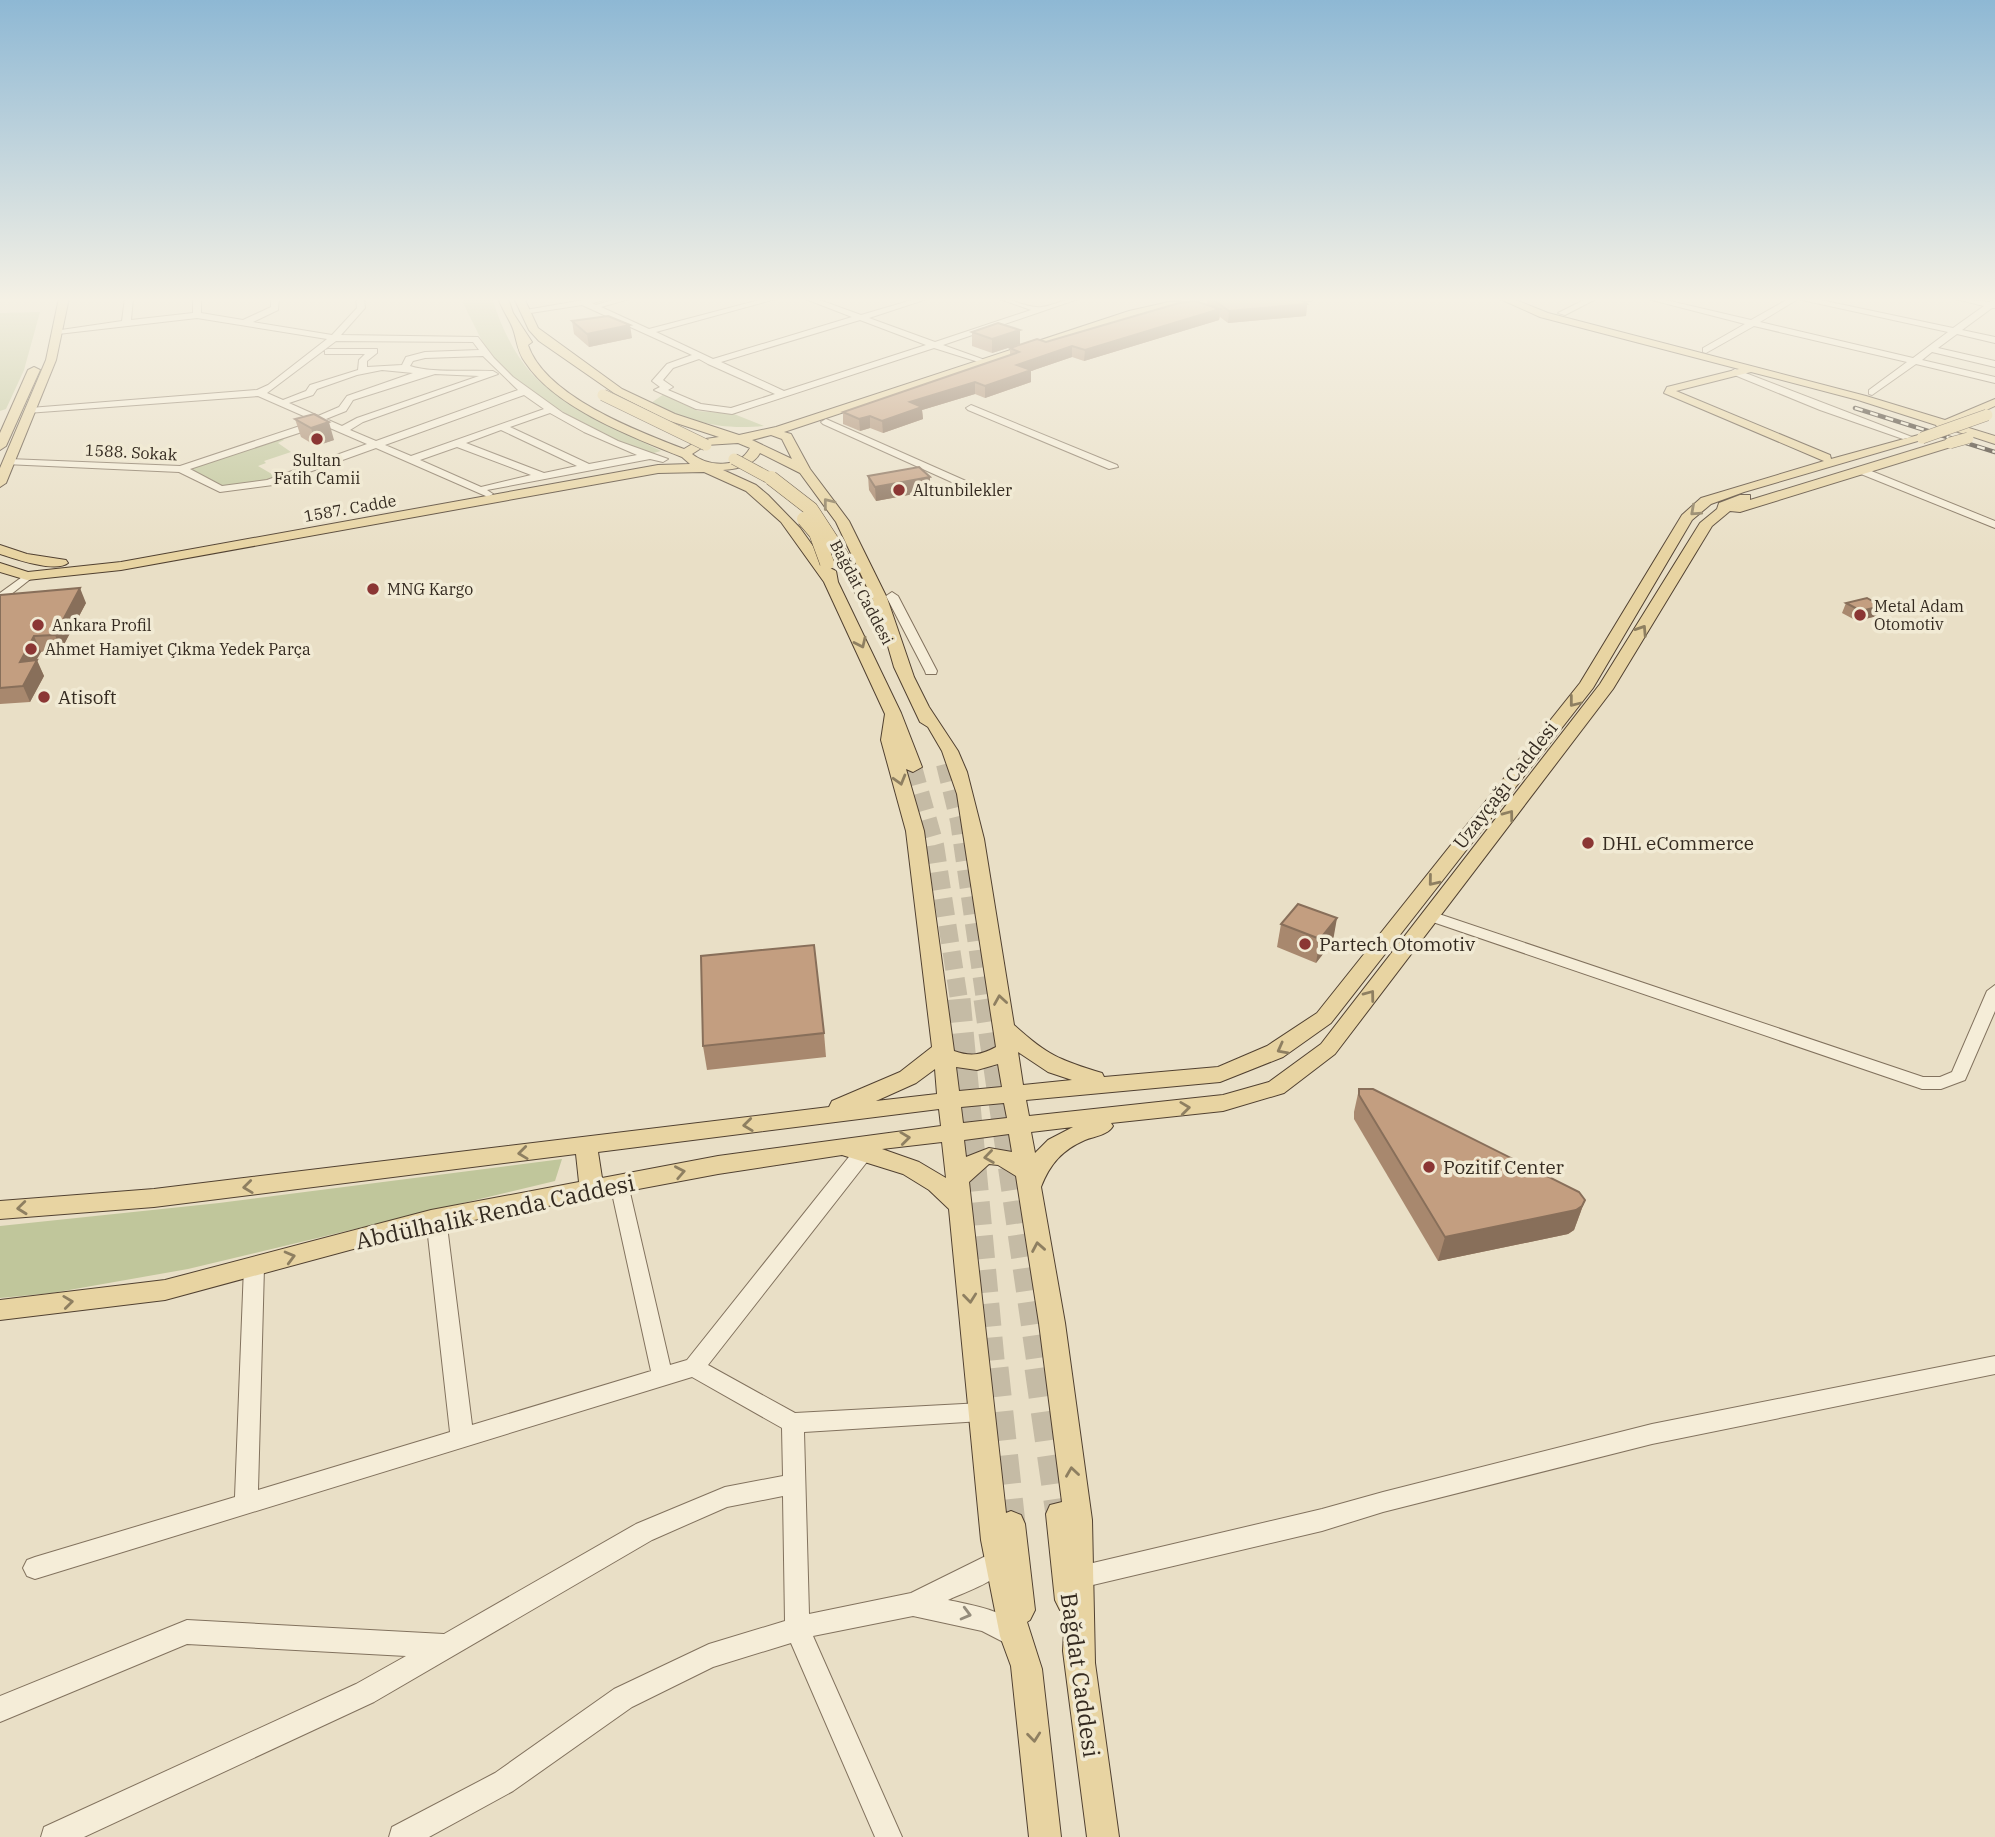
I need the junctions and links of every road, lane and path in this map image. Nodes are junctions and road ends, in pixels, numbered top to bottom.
1 (25, 384) edge
2 (41, 384) edge
3 (275, 384) edge
4 (289, 384) edge
5 (322, 384) edge
6 (391, 384) edge
7 (464, 384) edge
8 (513, 384) edge
9 (552, 384) edge
10 (575, 384) edge
11 (585, 384) edge
12 (608, 384) edge
13 (662, 384) edge
14 (760, 384) edge
15 (814, 384) edge
16 (922, 384) edge
17 (937, 384) edge
18 (1688, 384) edge
19 (1769, 384) edge
20 (1807, 384) edge
21 (1842, 384) edge
22 (1881, 384) edge
23 (525, 391) junction
24 (1871, 391) junction
25 (259, 393) junction
26 (783, 394) junction
27 (598, 398) junction
28 (288, 400) junction
29 (1995, 402) edge
30 (971, 408) dead end
31 (552, 409) junction
32 (29, 414) junction
33 (1992, 415) edge
34 (7, 416) edge
35 (671, 417) junction
36 (1962, 417) junction
37 (323, 419) junction
38 (826, 422) junction
39 (502, 427) junction
40 (1995, 429) edge
41 (343, 430) junction
42 (783, 434) junction
43 (1927, 434) junction
44 (1973, 437) junction
45 (735, 439) junction
46 (654, 440) junction
47 (1995, 440) edge
48 (456, 443) junction
49 (375, 444) junction
50 (0, 446) edge
51 (757, 449) junction
52 (696, 450) junction
53 (648, 456) junction
54 (1826, 458) junction
55 (663, 459) junction
56 (410, 460) junction
57 (729, 460) junction
58 (9, 462) junction
59 (706, 467) junction
60 (1113, 467) dead end
61 (589, 468) junction
62 (181, 469) junction
63 (804, 470) junction
64 (1860, 470) junction
65 (545, 477) junction
66 (0, 483) edge
67 (1758, 483) junction
68 (746, 486) junction
69 (487, 491) junction
70 (980, 491) dead end
71 (1723, 512) junction
72 (1995, 524) edge
73 (0, 549) edge
74 (827, 563) joint
75 (0, 568) edge
76 (30, 570) junction
77 (831, 582) junction
78 (0, 592) edge
79 (892, 596) dead end
80 (0, 599) edge
81 (931, 671) dead end
82 (907, 676) junction
83 (924, 711) junction
84 (893, 713) junction
85 (945, 764) tunnel mouth
86 (914, 767) tunnel mouth
87 (1430, 916) junction
88 (1995, 991) edge
89 (1004, 1028) junction
90 (1007, 1049) junction
91 (943, 1052) junction
92 (1133, 1083) junction
93 (1070, 1088) junction
94 (1014, 1092) junction
95 (948, 1100) junction
96 (1138, 1114) junction
97 (816, 1117) junction
98 (1078, 1120) junction
99 (1019, 1125) junction
100 (952, 1133) junction
101 (586, 1145) junction
102 (836, 1147) junction
103 (863, 1153) junction
104 (957, 1180) junction
105 (1027, 1180) junction
106 (619, 1184) junction
107 (592, 1189) junction
108 (960, 1206) junction
109 (0, 1210) edge
110 (436, 1218) junction
111 (254, 1266) junction
112 (0, 1310) edge
113 (1995, 1365) edge
114 (694, 1367) junction
115 (662, 1375) junction
116 (982, 1412) junction
117 (793, 1423) junction
118 (462, 1437) junction
119 (795, 1485) junction
120 (246, 1503) junction
121 (1060, 1514) tunnel mouth
122 (1011, 1524) tunnel mouth
123 (999, 1561) junction
124 (35, 1568) dead end
125 (1080, 1577) junction
126 (913, 1604) junction
127 (797, 1629) junction
128 (1015, 1636) junction
129 (446, 1646) junction
130 (1080, 1662) junction
131 (1027, 1669) junction
132 (0, 1709) edge
133 (54, 1837) edge
134 (402, 1837) edge
135 (889, 1837) edge
136 (1045, 1837) edge
137 (1103, 1837) edge

1 - 34 main road
2 - 32 main road
3 - 25 street
4 - 28 street
5 - 28 street
6 - 37 street
7 - 41 street
8 - 23 street
9 - 46 main road
10 - 27 main road
11 - 27 main road
12 - 35 main road
13 - 26 street
14 - 26 street
15 - 26 street
16 - 42 main road
17 - 38 main road
18 - 54 main road
19 - 43 street
20 - 43 main road
21 - 24 main road
22 - 24 street
23 - 31 street
23 - 49 street, 1588. Sokak
24 - 36 main road
25 - 32 street
25 - 37 street
27 - 52 main road
28 - 37 street
29 - 36 main road
30 - 60 street
31 - 39 street
31 - 53 street
32 - 34 main road
32 - 58 main road
33 - 43 main road, Uzayçağı Caddesi
34 - 50 main road
35 - 45 main road
35 - 46 main road
36 - 40 main road
36 - 43 main road
37 - 41 street
37 - 62 street
38 - 42 main road
38 - 70 street
39 - 48 street
39 - 61 street
40 - 44 main road
41 - 49 street
42 - 45 main road, 1587. Cadde
42 - 51 main road, 1587. Cadde
42 - 63 main road
43 - 44 main road
43 - 54 main road
43 - 67 main road, Uzayçağı Caddesi
43 - 71 main road, Uzayçağı Caddesi
44 - 47 main road
44 - 64 main road, bridge
45 - 51 main road
45 - 52 main road, 1587. Cadde
46 - 52 main road
48 - 56 street
48 - 65 street
49 - 56 street
49 - 62 street, 1588. Sokak
51 - 59 main road, 1587. Cadde
51 - 63 main road
52 - 55 main road, 1587. Cadde
52 - 57 main road
52 - 59 main road
53 - 55 street
53 - 61 street
54 - 67 main road
55 - 69 main road, 1587. Cadde
56 - 69 street
57 - 74 main road, Bağdat Caddesi, bridge
57 - 82 main road, Bağdat Caddesi, bridge
58 - 62 street, 1588. Sokak
58 - 66 main road
59 - 68 main road
59 - 76 main road, 1587. Cadde
61 - 65 street
63 - 68 main road
82 -> 63 main road
64 - 71 main road
64 - 72 street
65 - 69 street
67 -> 92 main road, Uzayçağı Caddesi
68 - 77 main road
69 - 76 main road, 1587. Cadde
87 -> 71 main road, Uzayçağı Caddesi
73 - 76 main road, 1587. Cadde
74 - 77 main road, Bağdat Caddesi
75 - 76 main road, 1587. Cadde
76 - 78 street
76 - 80 street
77 -> 84 main road, Bağdat Caddesi
79 - 81 street
82 - 83 main road, Bağdat Caddesi
83 - 85 main road, Bağdat Caddesi
89 -> 83 main road
84 - 86 main road, Bağdat Caddesi
84 -> 91 main road
87 - 88 street
96 -> 87 main road, Uzayçağı Caddesi
89 - 90 main road
89 - 92 main road
90 - 91 main road
90 - 94 main road
91 - 95 main road
91 - 97 main road
92 - 93 main road, Uzayçağı Caddesi
93 - 94 main road, Uzayçağı Caddesi
93 - 98 main road
94 - 95 main road, Uzayçağı Caddesi
94 - 99 main road
95 - 97 main road, Abdülhalik Renda Caddesi
95 - 100 main road
96 - 98 main road, Uzayçağı Caddesi
96 - 105 main road
97 -> 101 main road, Abdülhalik Renda Caddesi
98 - 99 main road, Uzayçağı Caddesi
99 - 100 main road, Uzayçağı Caddesi
99 - 105 main road
102 -> 100 main road, Abdülhalik Renda Caddesi
100 - 104 main road
101 - 107 main road
101 -> 109 main road, Abdülhalik Renda Caddesi
102 - 103 main road
106 -> 102 main road, Abdülhalik Renda Caddesi
103 - 108 main road
103 - 114 street
105 -> 104 main road
104 - 108 main road
125 -> 105 main road
106 - 107 main road, Abdülhalik Renda Caddesi
106 - 115 street
107 - 110 main road, Abdülhalik Renda Caddesi
108 -> 116 main road
111 -> 110 main road, Abdülhalik Renda Caddesi
110 - 118 street
112 -> 111 main road, Abdülhalik Renda Caddesi
111 - 120 street
113 - 125 street
114 - 115 street
114 - 117 street
115 - 118 street
116 - 117 street
116 - 123 main road
117 - 119 street
118 - 120 street
119 - 127 street
119 - 129 street
120 - 124 street
121 - 130 main road, Bağdat Caddesi
122 - 131 main road
123 - 126 street
123 - 128 main road
125 - 130 main road
126 - 127 street
126 -> 128 street
127 - 134 street
127 - 135 street
128 - 131 main road
129 - 132 street
129 - 133 street
130 - 137 main road, Bağdat Caddesi
131 -> 136 main road

